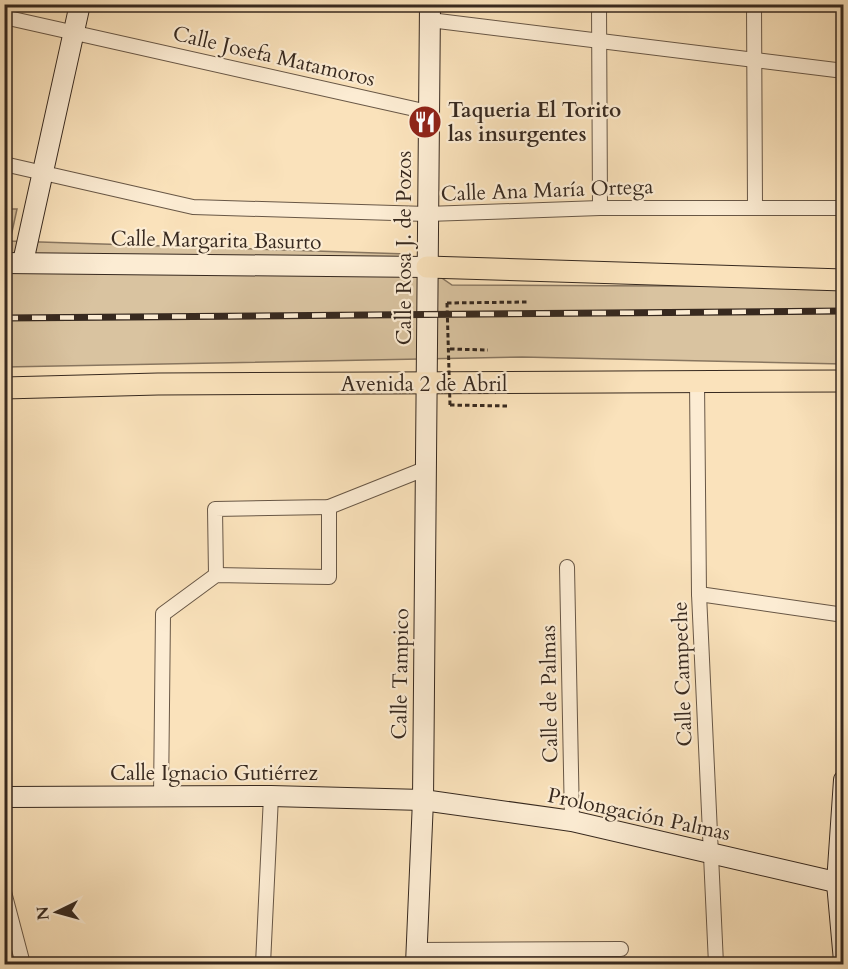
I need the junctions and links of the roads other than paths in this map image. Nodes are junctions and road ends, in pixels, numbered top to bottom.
1 (80, 4) edge
2 (599, 4) edge
3 (754, 4) edge
4 (430, 12) edge
5 (4, 17) edge
6 (73, 32) junction
7 (600, 41) junction
8 (755, 59) junction
9 (843, 71) edge
10 (428, 112) junction
11 (4, 164) edge
12 (43, 173) junction
13 (755, 207) junction
14 (600, 208) junction
15 (843, 208) edge
16 (427, 214) junction
17 (14, 262) edge
18 (427, 267) junction
19 (843, 280) edge
20 (697, 381) junction
21 (843, 381) edge
22 (427, 385) junction
23 (4, 388) edge
24 (426, 468) junction
25 (329, 507) junction
26 (567, 567) dead end
27 (216, 574) junction
28 (699, 594) junction
29 (843, 615) edge
30 (843, 780) edge
31 (271, 796) junction
32 (4, 797) edge
33 (161, 797) junction
34 (423, 800) junction
35 (572, 821) junction
36 (710, 854) junction
37 (840, 884) edge
38 (4, 892) edge
39 (621, 949) dead end
40 (417, 957) edge
41 (843, 961) edge
42 (23, 964) edge
43 (263, 964) edge
44 (716, 964) edge

1 - 6 main road
2 - 7 street
3 - 8 street
4 - 7 street
4 - 10 main road, Calle Rosa J. de Pozos
5 - 6 street, Calle Josefa Matamoros
6 - 10 street, Calle Josefa Matamoros
6 - 12 main road
7 - 8 street
7 - 14 street
8 - 9 street
8 - 13 street
10 - 16 main road, Calle Rosa J. de Pozos
11 - 12 street, Calle Ana María Ortega
12 - 16 street, Calle Ana María Ortega
12 - 17 main road
13 - 14 street, Calle Ana María Ortega
13 - 15 street, Calle Ana María Ortega
14 - 16 street, Calle Ana María Ortega
16 - 18 main road, Calle Rosa J. de Pozos
17 - 18 main road, Calle Margarita Basurto
18 - 19 main road
18 - 22 main road, Calle Rosa J. de Pozos
20 - 21 main road, Avenida 2 de Abril
20 - 22 main road, Avenida 2 de Abril
20 - 28 street, Calle Campeche
22 - 23 main road, Avenida 2 de Abril
22 - 24 main road, Calle Tampico
24 - 25 street
24 - 34 main road, Calle Tampico
25 - 27 street
25 - 27 street
26 - 35 street, Calle de Palmas
27 - 33 street
28 - 29 street
28 - 36 street, Calle Campeche
30 - 37 main road
31 - 33 main road, Calle Ignacio Gutiérrez
31 - 34 main road, Calle Ignacio Gutiérrez
31 - 43 street
32 - 33 main road, Calle Ignacio Gutiérrez
34 - 35 main road, Prolongación Palmas
34 - 40 main road, Calle Tampico
35 - 36 main road, Prolongación Palmas
36 - 37 main road, Prolongación Palmas
36 - 44 street, Calle Campeche
37 - 41 main road
38 - 42 street
39 - 40 street

